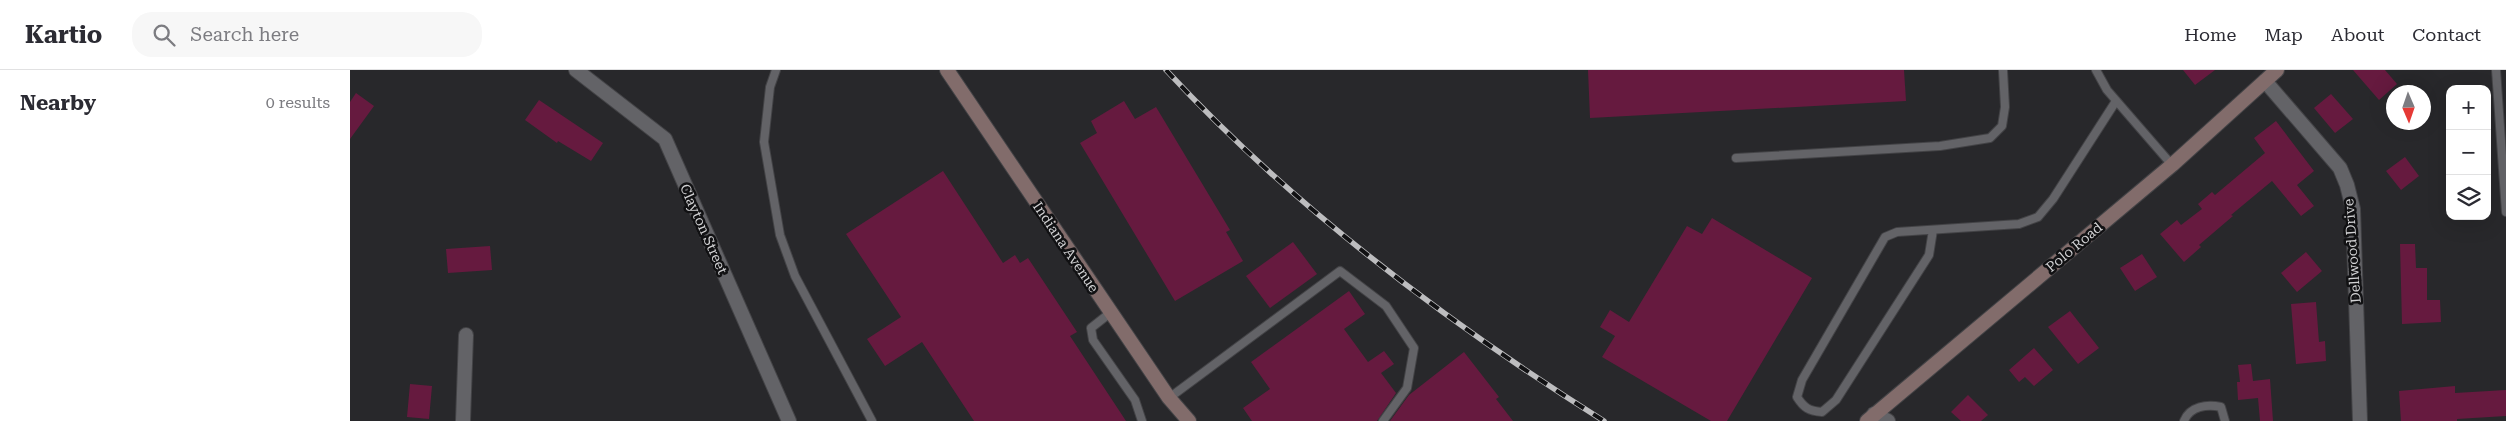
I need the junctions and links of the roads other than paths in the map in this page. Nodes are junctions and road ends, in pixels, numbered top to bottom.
1 (576, 70) edge
2 (776, 70) edge
3 (946, 70) edge
4 (2003, 70) edge
5 (2096, 70) edge
6 (2277, 70) edge
7 (2496, 70) edge
8 (2265, 81) junction
9 (2116, 101) junction
10 (1736, 158) dead end
11 (2172, 165) junction
12 (2506, 212) edge
13 (1934, 230) junction
14 (1110, 313) junction
15 (466, 335) dead end
16 (1169, 398) junction
17 (1871, 418) edge
18 (1183, 420) edge
19 (463, 421) edge
20 (789, 421) edge
21 (872, 421) edge
22 (1142, 421) edge
23 (1383, 421) edge
24 (1888, 421) edge
25 (2184, 421) edge
26 (2225, 421) edge
27 (2360, 421) edge

1 - 20 street, Clayton Street
2 - 21 lane
3 - 14 main road, Indiana Avenue
4 - 10 lane
5 - 9 lane
6 - 8 main road, Polo Road
7 - 12 lane
8 - 11 main road, Polo Road
8 - 27 street, Dellwood Drive
9 - 11 lane
9 - 13 lane
11 - 17 main road, Polo Road
13 - 13 lane
14 - 16 main road, Indiana Avenue
14 - 22 lane
15 - 19 street
16 - 18 main road, Indiana Avenue
16 - 23 lane
17 - 24 street
25 - 26 lane

